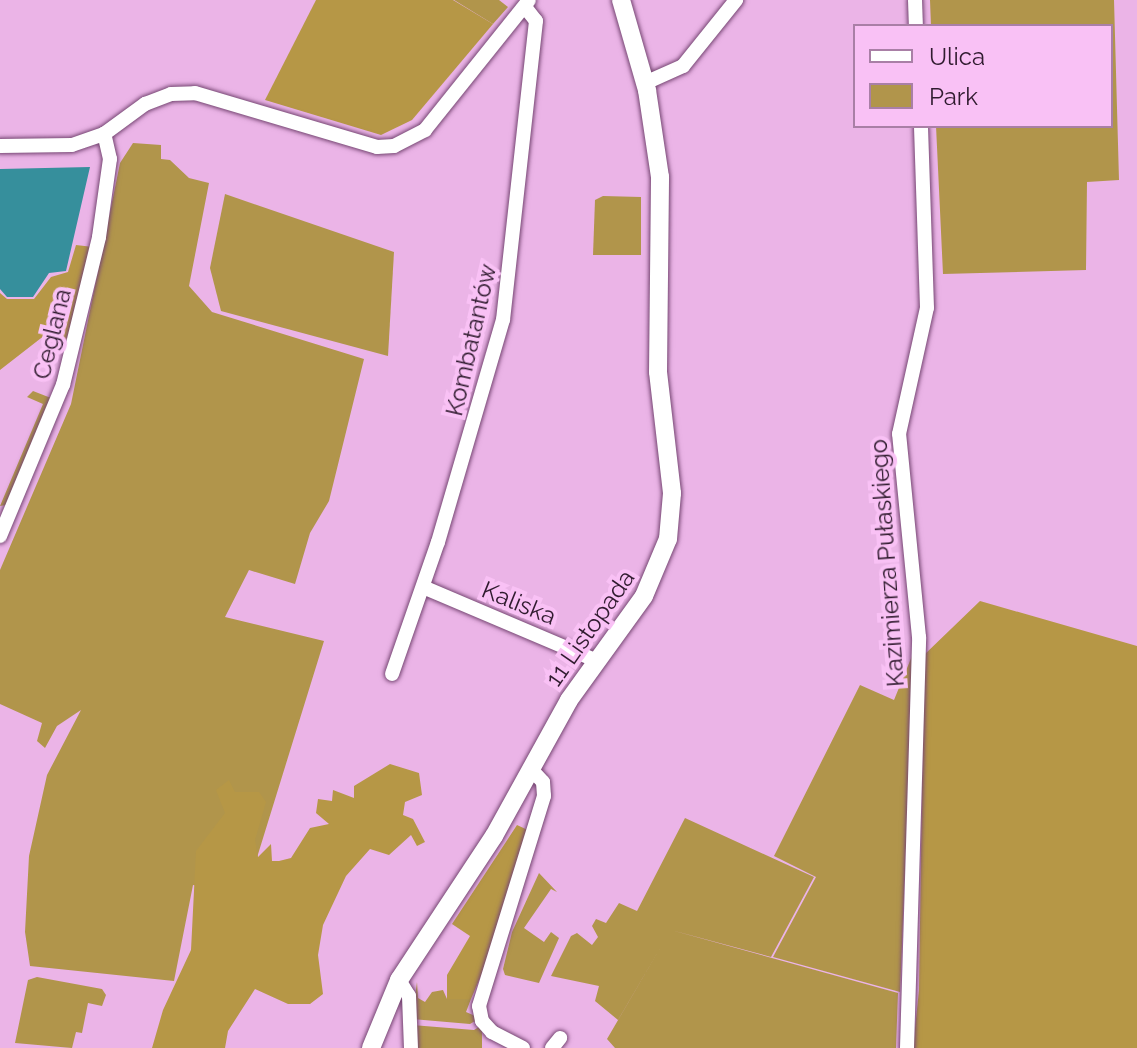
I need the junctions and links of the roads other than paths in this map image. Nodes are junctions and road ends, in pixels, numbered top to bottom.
1 (621, 0) edge
2 (736, 0) edge
3 (915, 0) edge
4 (527, 3) edge
5 (916, 24) edge
6 (645, 83) junction
7 (921, 128) edge
8 (104, 134) junction
9 (0, 146) edge
10 (0, 536) edge
11 (423, 587) junction
12 (597, 661) junction
13 (392, 674) dead end
14 (530, 768) junction
15 (399, 980) junction
16 (371, 1048) edge
17 (411, 1048) edge
18 (523, 1048) edge
19 (907, 1048) edge

1 - 6 main road, 11 Listopada
2 - 6 street
3 - 5 street
4 - 8 street
4 - 11 street, Kombatantów
6 - 12 main road, 11 Listopada
7 - 19 street, Kazimierza Pułaskiego
8 - 9 street
8 - 10 street, Ceglana
11 - 12 street, Kaliska
11 - 13 street, Kombatantów
12 - 14 main road, 11 Listopada
14 - 15 main road, 11 Listopada
14 - 18 street
15 - 16 main road, 11 Listopada
15 - 17 street

